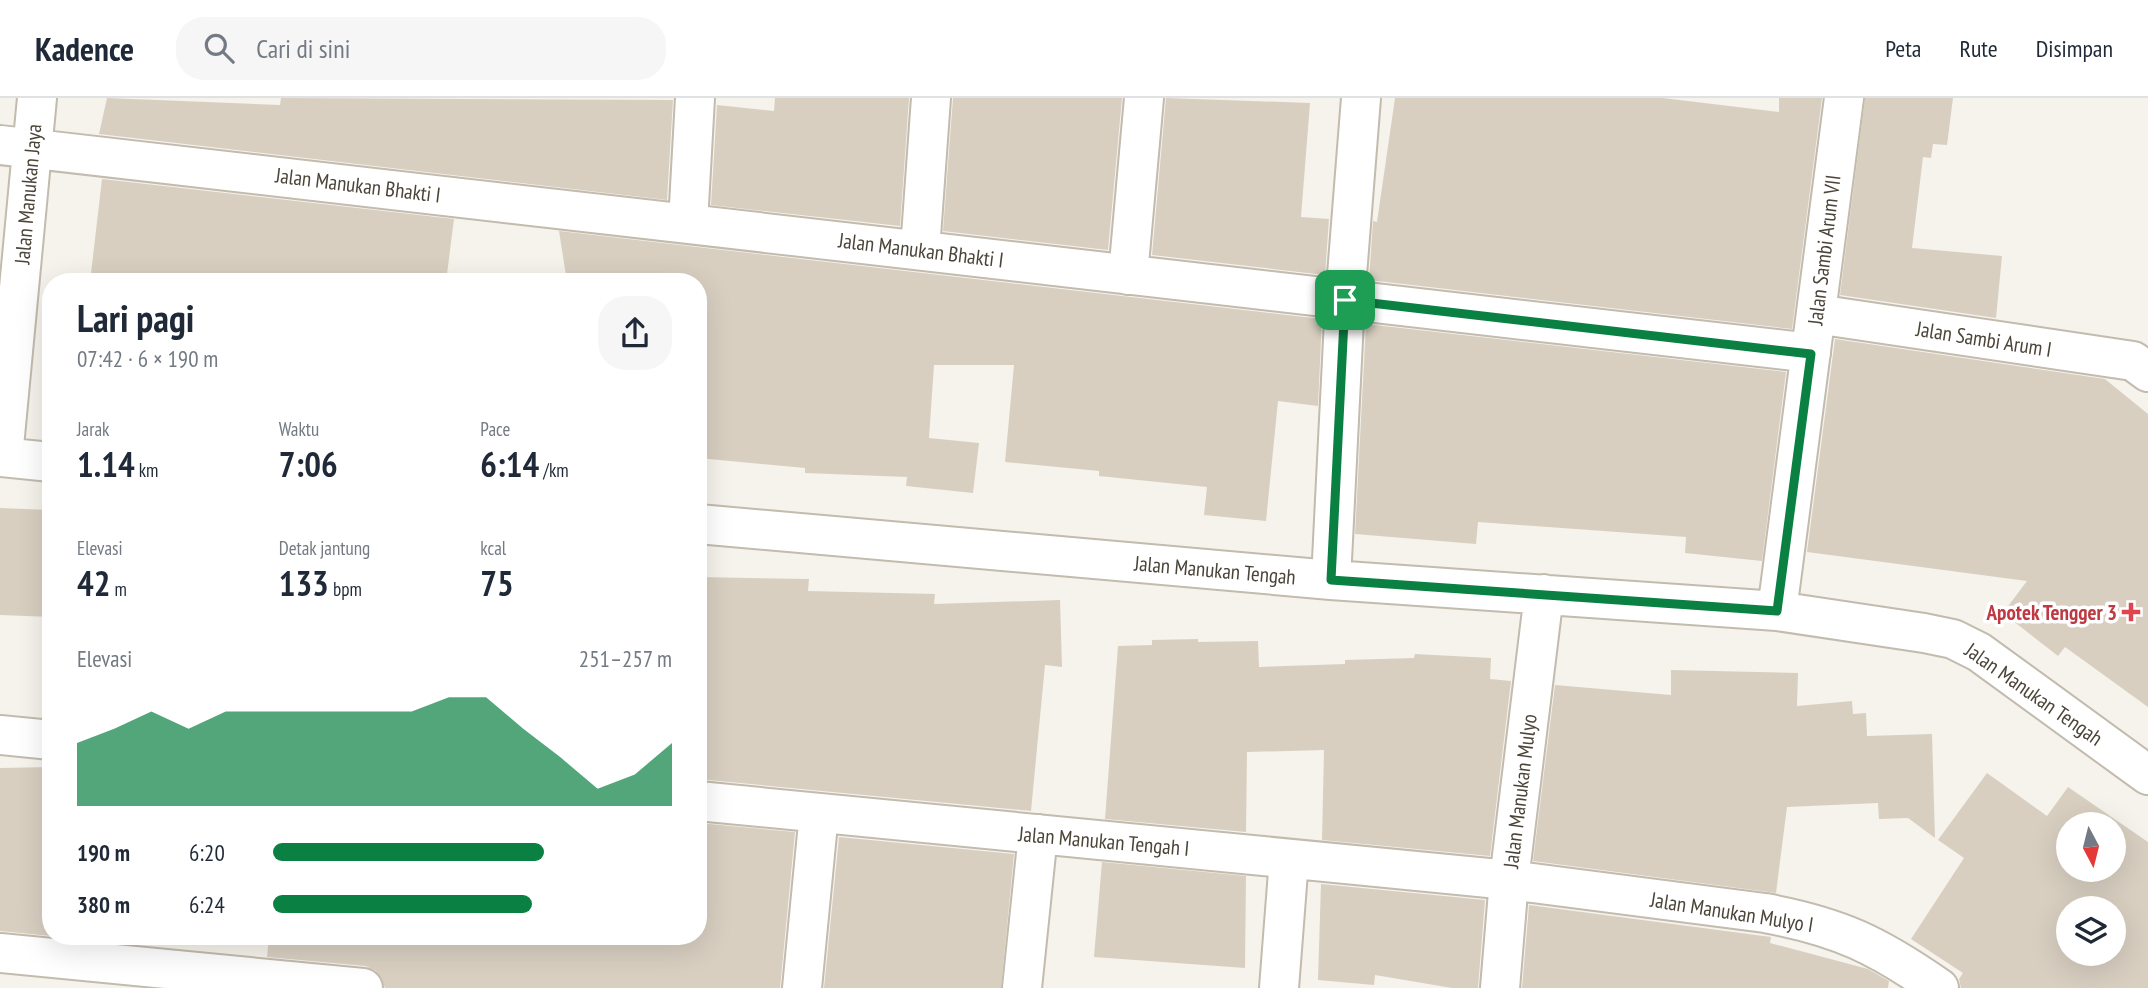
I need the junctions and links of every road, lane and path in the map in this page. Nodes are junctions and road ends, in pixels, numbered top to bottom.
1 (37, 98) edge
2 (695, 98) edge
3 (931, 98) edge
4 (1144, 98) edge
5 (1361, 98) edge
6 (1844, 98) edge
7 (16, 146) edge
8 (688, 223) junction
9 (920, 250) junction
10 (1128, 275) junction
11 (1345, 300) junction
12 (1816, 314) junction
13 (1811, 354) junction
14 (2143, 358) edge
15 (1, 457) edge
16 (42, 461) edge
17 (707, 525) edge
18 (1331, 580) junction
19 (1544, 594) junction
20 (1777, 611) junction
21 (0, 735) edge
22 (42, 739) edge
23 (2148, 775) edge
24 (707, 802) edge
25 (819, 813) junction
26 (1038, 834) junction
27 (1289, 859) junction
28 (1509, 880) junction
29 (0, 953) edge
30 (169, 965) edge
31 (363, 988) edge
32 (802, 988) edge
33 (1023, 988) edge
34 (1279, 988) edge
35 (1500, 988) edge
36 (1939, 988) edge

1 - 7 street, Jalan Manukan Jaya
2 - 8 street
3 - 9 street
4 - 10 street
5 - 11 street
6 - 12 street, Jalan Sambi Arum VII
7 - 8 street, Jalan Manukan Bhakti I
7 - 15 street, Jalan Manukan Jaya
8 - 9 street, Jalan Manukan Bhakti I
9 - 10 street, Jalan Manukan Bhakti I
10 - 11 street, Jalan Manukan Bhakti I
11 - 13 street, Jalan Manukan Bhakti I
11 - 18 street
12 - 13 street, Jalan Sambi Arum VII
12 - 14 street, Jalan Sambi Arum I
13 - 20 street, Jalan Sambi Arum VII
15 - 16 street
17 - 18 street, Jalan Manukan Tengah
18 - 19 street, Jalan Manukan Tengah
19 - 20 street, Jalan Manukan Tengah
19 - 28 street, Jalan Manukan Mulyo
20 - 23 street, Jalan Manukan Tengah
21 - 22 street
24 - 25 street, Jalan Manukan Tengah I
25 - 26 street, Jalan Manukan Tengah I
25 - 32 street
26 - 27 street, Jalan Manukan Tengah I
26 - 33 street
27 - 28 street, Jalan Manukan Tengah I
27 - 34 street
28 - 35 street, Jalan Manukan Mulyo
28 - 36 street, Jalan Manukan Mulyo I
29 - 30 street
30 - 31 street

